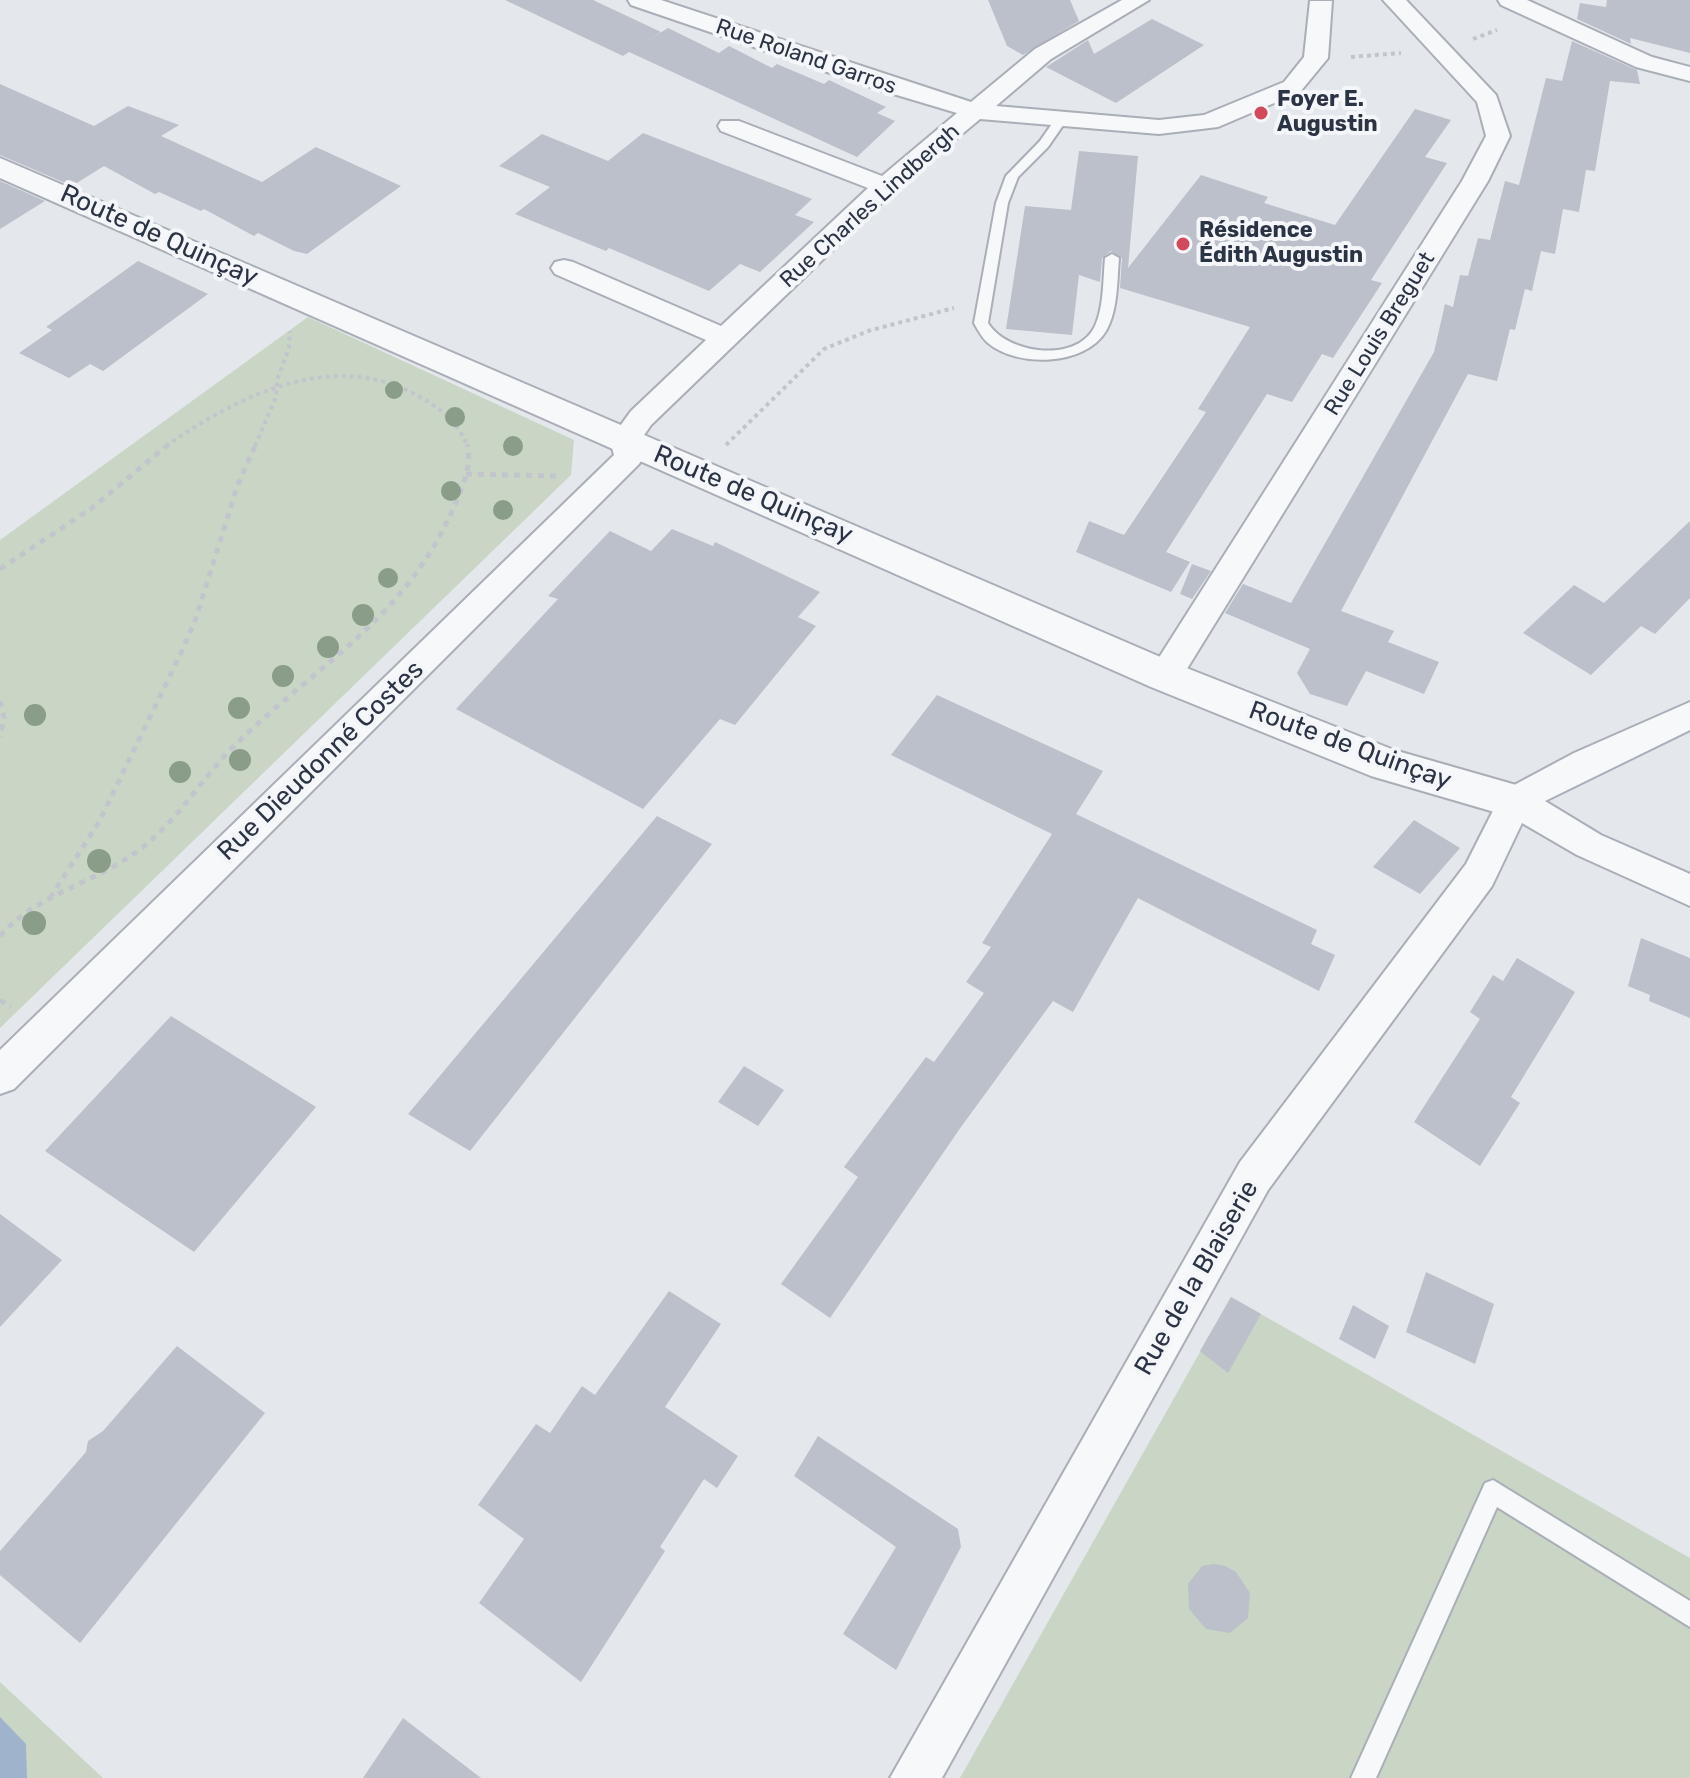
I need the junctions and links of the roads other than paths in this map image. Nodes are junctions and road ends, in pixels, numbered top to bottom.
1 (639, 0) edge
2 (1138, 0) edge
3 (1309, 0) edge
4 (1343, 0) edge
5 (1394, 0) edge
6 (1509, 0) edge
7 (1321, 1) edge
8 (1538, 5) edge
9 (1690, 74) edge
10 (975, 111) junction
11 (1060, 121) junction
12 (730, 126) dead end
13 (0, 167) edge
14 (885, 186) junction
15 (1112, 258) dead end
16 (564, 268) dead end
17 (727, 339) junction
18 (625, 440) junction
19 (1165, 676) junction
20 (1690, 715) edge
21 (1515, 801) junction
22 (1690, 891) edge
23 (0, 1076) edge
24 (1690, 1615) edge
25 (915, 1778) edge
26 (1363, 1778) edge

1 - 10 street, Rue Roland Garros
2 - 10 street, Rue Charles Lindbergh
3 - 7 street
4 - 7 street
5 - 19 street, Rue Louis Breguet
6 - 8 street
7 - 11 street, Rue Roland Garros
8 - 9 street
10 - 11 street, Rue Roland Garros
10 - 14 street, Rue Charles Lindbergh
11 - 15 lane
12 - 14 street
13 - 18 street, Route de Quinçay
14 - 17 street, Rue Charles Lindbergh
16 - 17 street
17 - 18 street, Rue Charles Lindbergh
18 - 19 street, Route de Quinçay
18 - 23 street, Rue Dieudonné Costes
19 - 21 street, Route de Quinçay
20 - 21 street
21 - 22 street
21 - 25 street, Rue de la Blaiserie
24 - 26 lane

